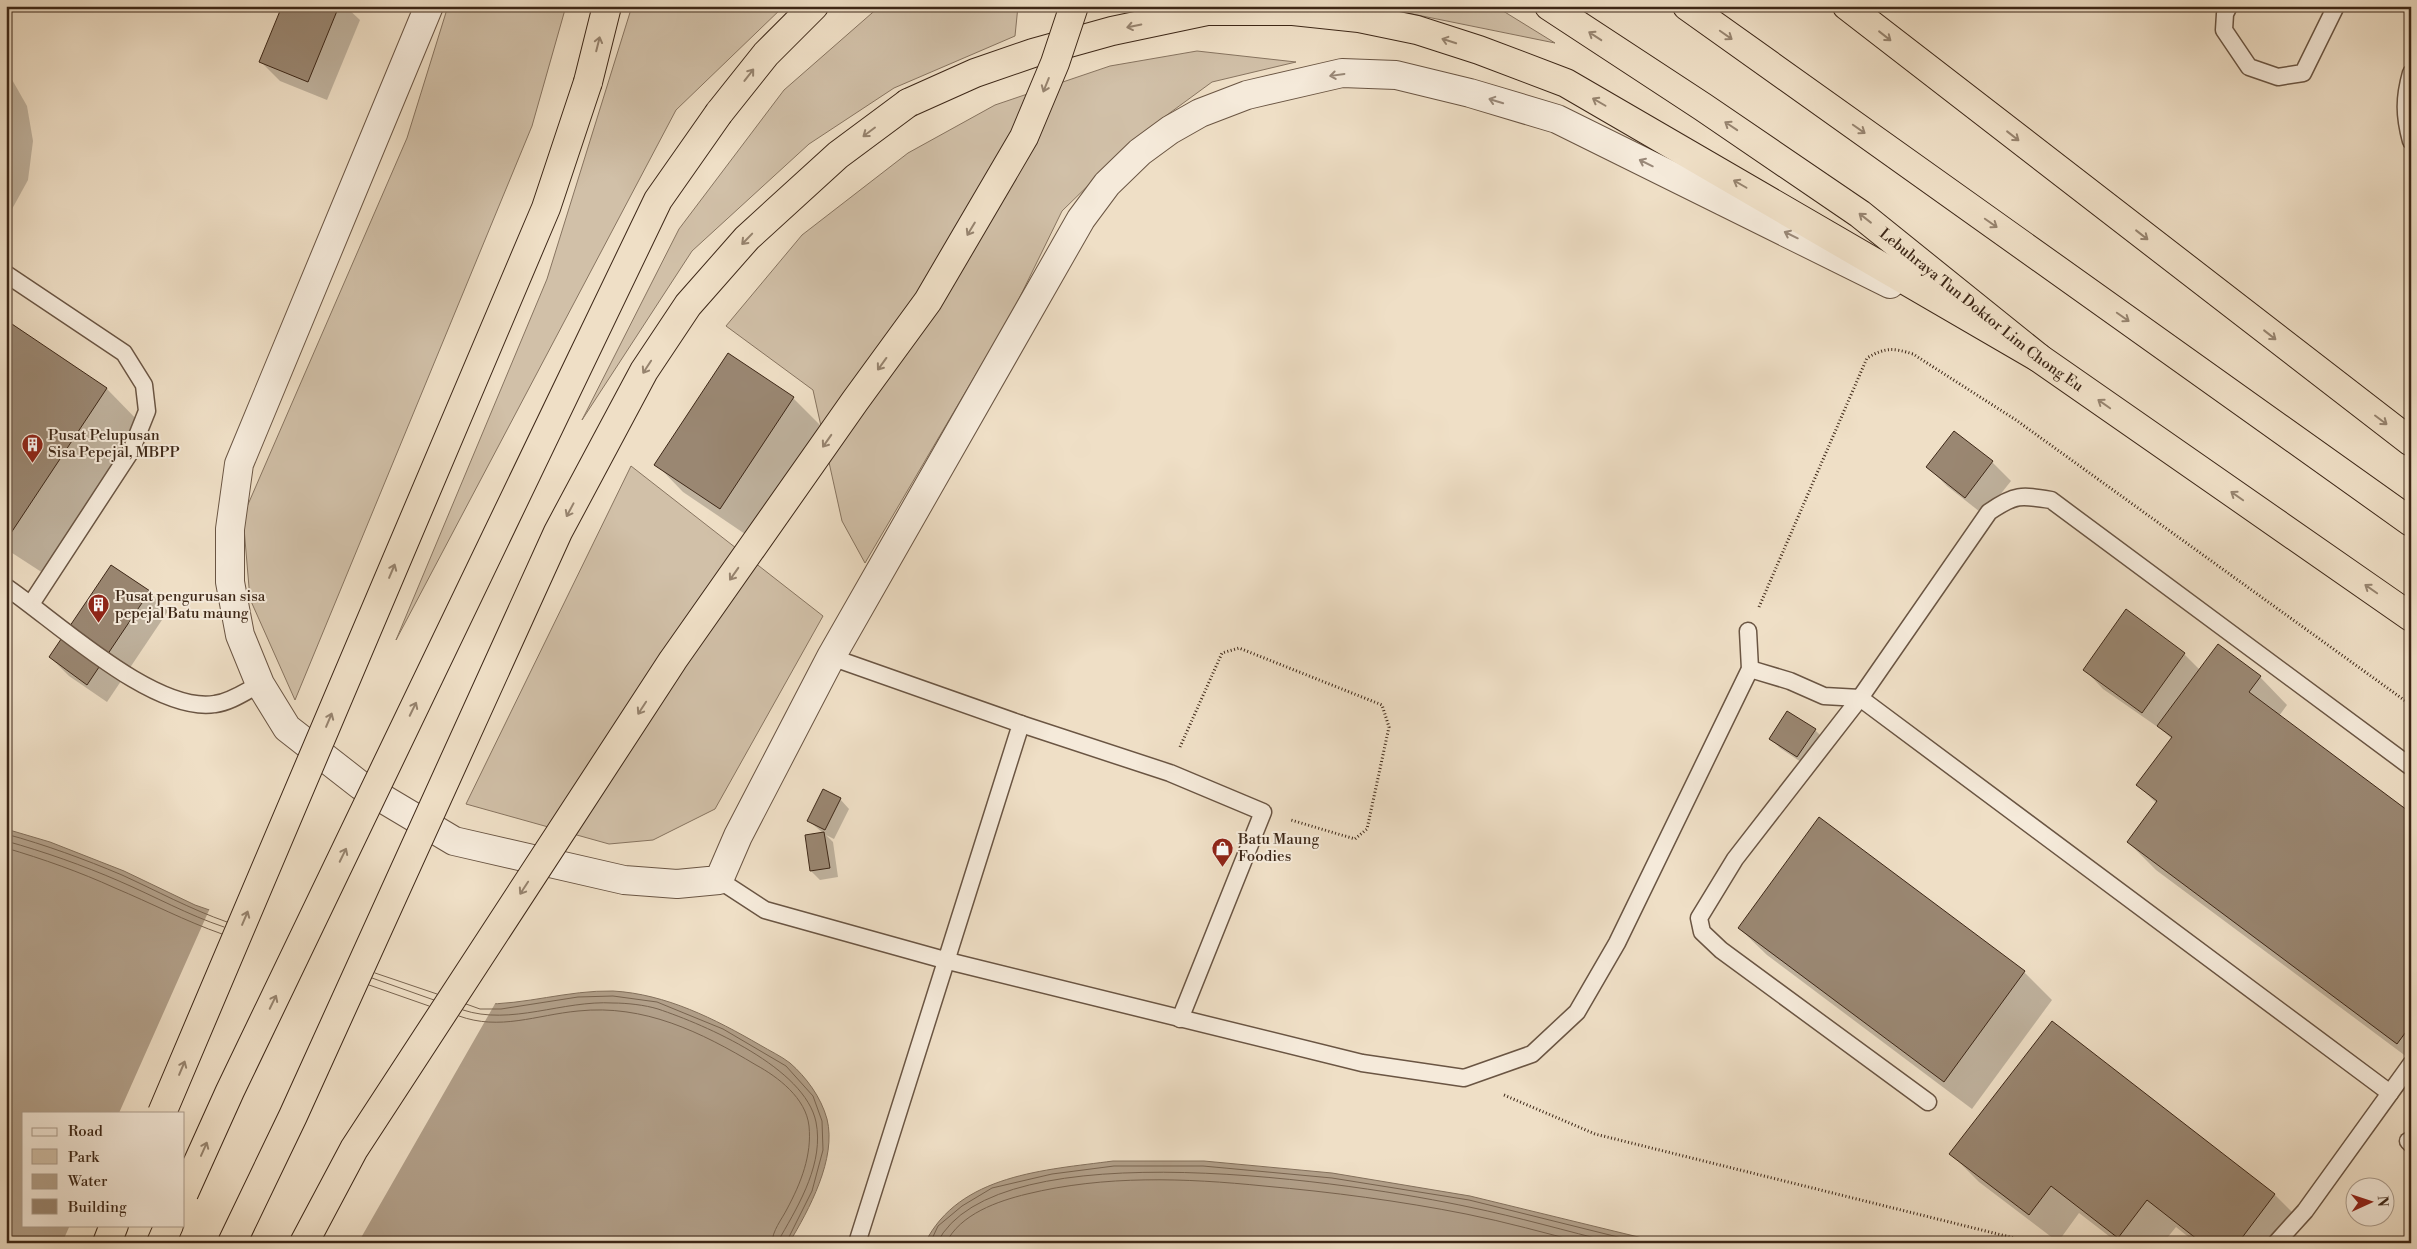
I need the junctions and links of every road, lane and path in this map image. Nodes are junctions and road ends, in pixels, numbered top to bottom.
1 (429, 6) edge
2 (607, 6) edge
3 (814, 6) edge
4 (1074, 6) edge
5 (1549, 6) edge
6 (1686, 6) edge
7 (1846, 6) edge
8 (2229, 6) edge
9 (2336, 6) edge
10 (2411, 73) edge
11 (2411, 140) edge
12 (6, 274) edge
13 (2039, 358) junction
14 (2411, 442) edge
15 (2411, 522) edge
16 (6, 587) edge
17 (31, 604) junction
18 (2411, 617) edge
19 (1748, 631) dead end
20 (831, 657) junction
21 (1750, 668) junction
22 (260, 684) junction
23 (1860, 698) junction
24 (1022, 724) junction
25 (2411, 767) edge
26 (1170, 773) junction
27 (1263, 812) junction
28 (718, 880) junction
29 (948, 961) junction
30 (1180, 1019) junction
31 (2411, 1064) edge
32 (1464, 1078) junction
33 (2390, 1093) junction
34 (1928, 1102) dead end
35 (162, 1112) edge
36 (185, 1191) edge
37 (114, 1226) edge
38 (169, 1226) edge
39 (107, 1243) edge
40 (161, 1243) edge
41 (232, 1243) edge
42 (304, 1243) edge
43 (857, 1243) edge
44 (2034, 1243) edge
45 (2276, 1243) edge

1 - 22 street
35 -> 2 highway, bridge
36 -> 3 highway, bridge
4 -> 42 highway, bridge
13 -> 5 highway, Lebuhraya Tun Doktor Lim Chong Eu
6 -> 15 highway
7 -> 14 highway
8 - 9 lane
10 - 11 lane
12 - 17 lane
18 -> 13 highway, Lebuhraya Tun Doktor Lim Chong Eu
13 -> 20 street
13 -> 41 highway, bridge
16 - 17 lane
17 - 22 lane
19 - 21 lane
20 - 24 lane
20 - 28 street
21 - 23 lane
21 - 32 lane
22 - 28 street
23 - 25 lane
23 - 33 lane
23 - 34 lane
24 - 26 lane
24 - 29 lane
26 - 27 lane
26 - 27 path
27 - 30 lane
28 - 29 lane
29 - 30 lane
29 - 43 lane
30 - 32 lane
31 - 33 lane
32 - 44 path
33 - 45 lane
37 - 39 highway
38 - 40 highway

